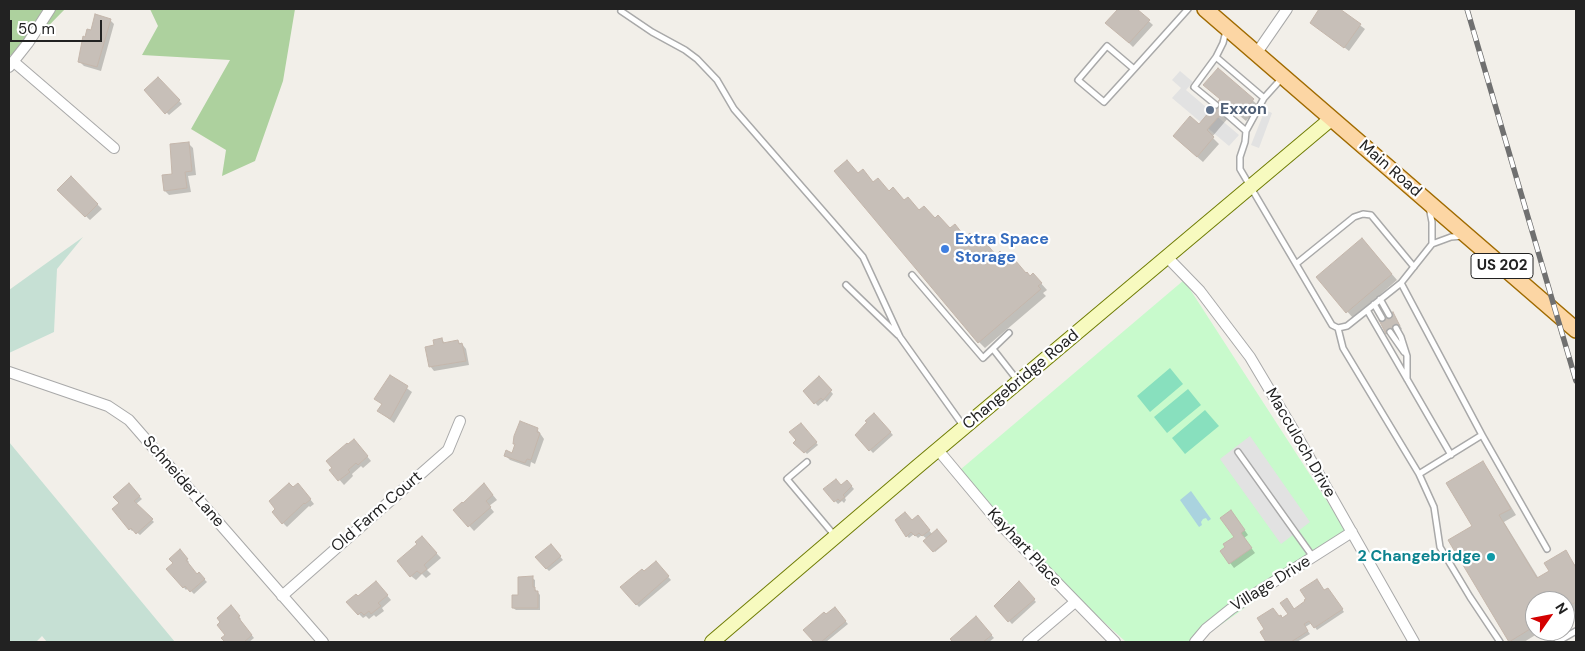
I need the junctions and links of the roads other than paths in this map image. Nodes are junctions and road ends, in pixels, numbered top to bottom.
1 (50, 9) edge
2 (1188, 9) edge
3 (1204, 9) edge
4 (1287, 9) edge
5 (621, 10) dead end
6 (1226, 28) junction
7 (1256, 54) junction
8 (1216, 57) junction
9 (11, 65) edge
10 (1134, 69) junction
11 (1283, 77) junction
12 (1264, 98) junction
13 (1216, 105) dead end
14 (1223, 111) dead end
15 (1331, 119) junction
16 (1246, 131) junction
17 (114, 148) dead end
18 (1250, 187) junction
19 (1428, 202) junction
20 (1468, 237) junction
21 (1432, 244) junction
22 (1167, 257) junction
23 (1296, 264) junction
24 (1414, 267) junction
25 (912, 275) dead end
26 (1401, 283) junction
27 (846, 285) dead end
28 (1380, 299) junction
29 (1374, 304) junction
30 (1367, 310) junction
31 (1389, 315) dead end
32 (1382, 318) dead end
33 (1338, 328) junction
34 (1396, 328) dead end
35 (1576, 330) edge
36 (1390, 332) dead end
37 (1009, 333) dead end
38 (900, 337) junction
39 (993, 349) junction
40 (1407, 356) junction
41 (9, 372) edge
42 (1019, 382) junction
43 (1408, 382) junction
44 (460, 421) dead end
45 (964, 428) junction
46 (1482, 435) junction
47 (938, 450) junction
48 (1238, 452) dead end
49 (1450, 455) junction
50 (807, 462) dead end
51 (1419, 474) junction
52 (1352, 532) junction
53 (836, 536) junction
54 (1546, 548) dead end
55 (1314, 557) junction
56 (282, 596) junction
57 (1075, 602) junction
58 (1576, 631) edge
59 (323, 642) edge
60 (712, 642) edge
61 (1028, 642) edge
62 (1115, 642) edge
63 (1195, 642) edge
64 (1414, 642) edge
65 (1500, 642) edge
66 (1557, 642) edge

1 - 9 street
2 - 10 lane
3 - 6 main road, Main Road / US 202
4 - 7 street
5 - 38 lane
6 - 7 main road, Main Road / US 202
6 - 8 lane
7 - 11 main road, Main Road / US 202
8 - 12 lane
8 - 13 lane
9 - 17 street
10 - 10 lane
11 - 12 lane
11 - 15 main road, Main Road / US 202
12 - 16 lane
14 - 16 lane
15 - 18 main road, Changebridge Road
15 - 19 main road, Main Road / US 202
16 - 18 lane
18 - 22 main road, Changebridge Road
18 - 23 lane
19 - 20 main road, Main Road / US 202
19 - 21 lane
20 - 21 lane
20 - 35 main road, Main Road / US 202
21 - 24 lane
22 - 42 main road, Changebridge Road
22 - 52 street, Macculoch Drive
23 - 24 lane
23 - 33 lane
24 - 26 lane
25 - 39 lane
26 - 28 lane
26 - 46 lane
27 - 38 lane
28 - 29 lane
28 - 31 lane
29 - 30 lane
29 - 32 lane
30 - 33 lane
30 - 43 lane
33 - 51 lane
34 - 40 lane
36 - 40 lane
37 - 39 lane
38 - 45 lane
39 - 42 lane
40 - 43 lane
41 - 56 street, Schneider Lane
42 - 45 main road, Changebridge Road
43 - 49 lane
44 - 56 street, Old Farm Court
45 - 47 main road, Changebridge Road
46 - 49 lane
46 - 54 lane
47 - 53 main road, Changebridge Road
47 - 57 street, Kayhart Place
48 - 55 lane
49 - 51 lane
50 - 53 lane
51 - 65 lane
52 - 55 street, Village Drive
52 - 64 street, Macculoch Drive
53 - 60 main road, Changebridge Road
55 - 63 street, Village Drive
56 - 59 street, Schneider Lane
57 - 61 street
57 - 62 street, Kayhart Place
58 - 66 lane

